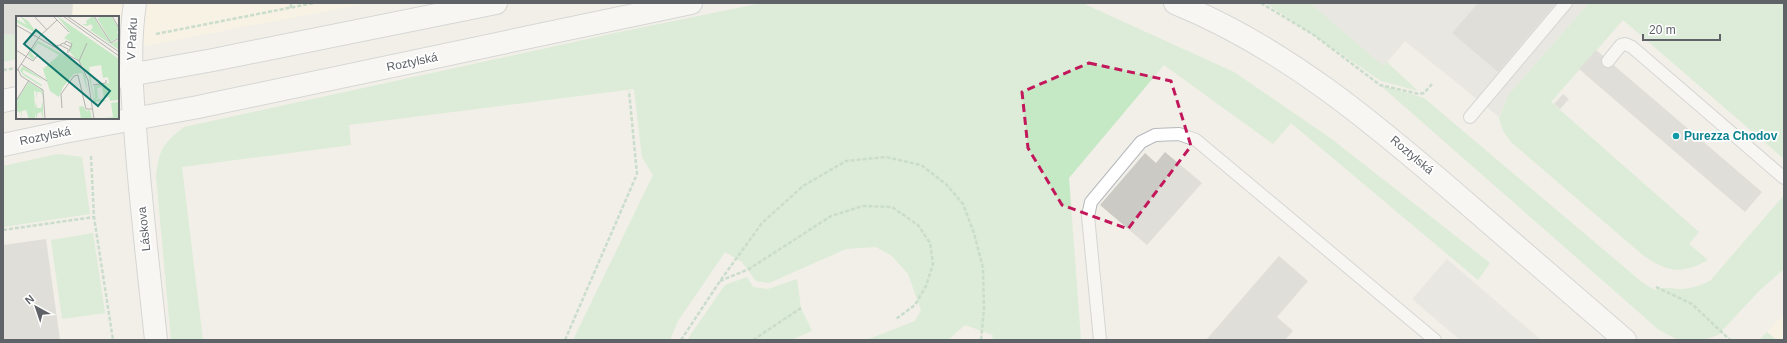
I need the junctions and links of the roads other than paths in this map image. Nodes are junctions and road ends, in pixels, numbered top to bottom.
1 (135, 3) edge
2 (691, 3) edge
3 (1175, 3) edge
4 (1566, 3) edge
5 (486, 4) edge
6 (1608, 61) dead end
7 (124, 76) edge
8 (16, 98) edge
9 (3, 101) edge
10 (1470, 117) dead end
11 (134, 119) junction
12 (3, 145) edge
13 (1784, 178) edge
14 (156, 340) edge
15 (1100, 340) edge
16 (1435, 340) edge
17 (1625, 340) edge

1 - 7 main road, V Parku
2 - 11 main road, Roztylská
3 - 17 main road, Roztylská
4 - 10 lane
5 - 7 main road
6 - 13 lane
7 - 11 main road
8 - 9 main road
11 - 12 main road, Roztylská
11 - 14 main road, Láskova
15 - 16 lane

